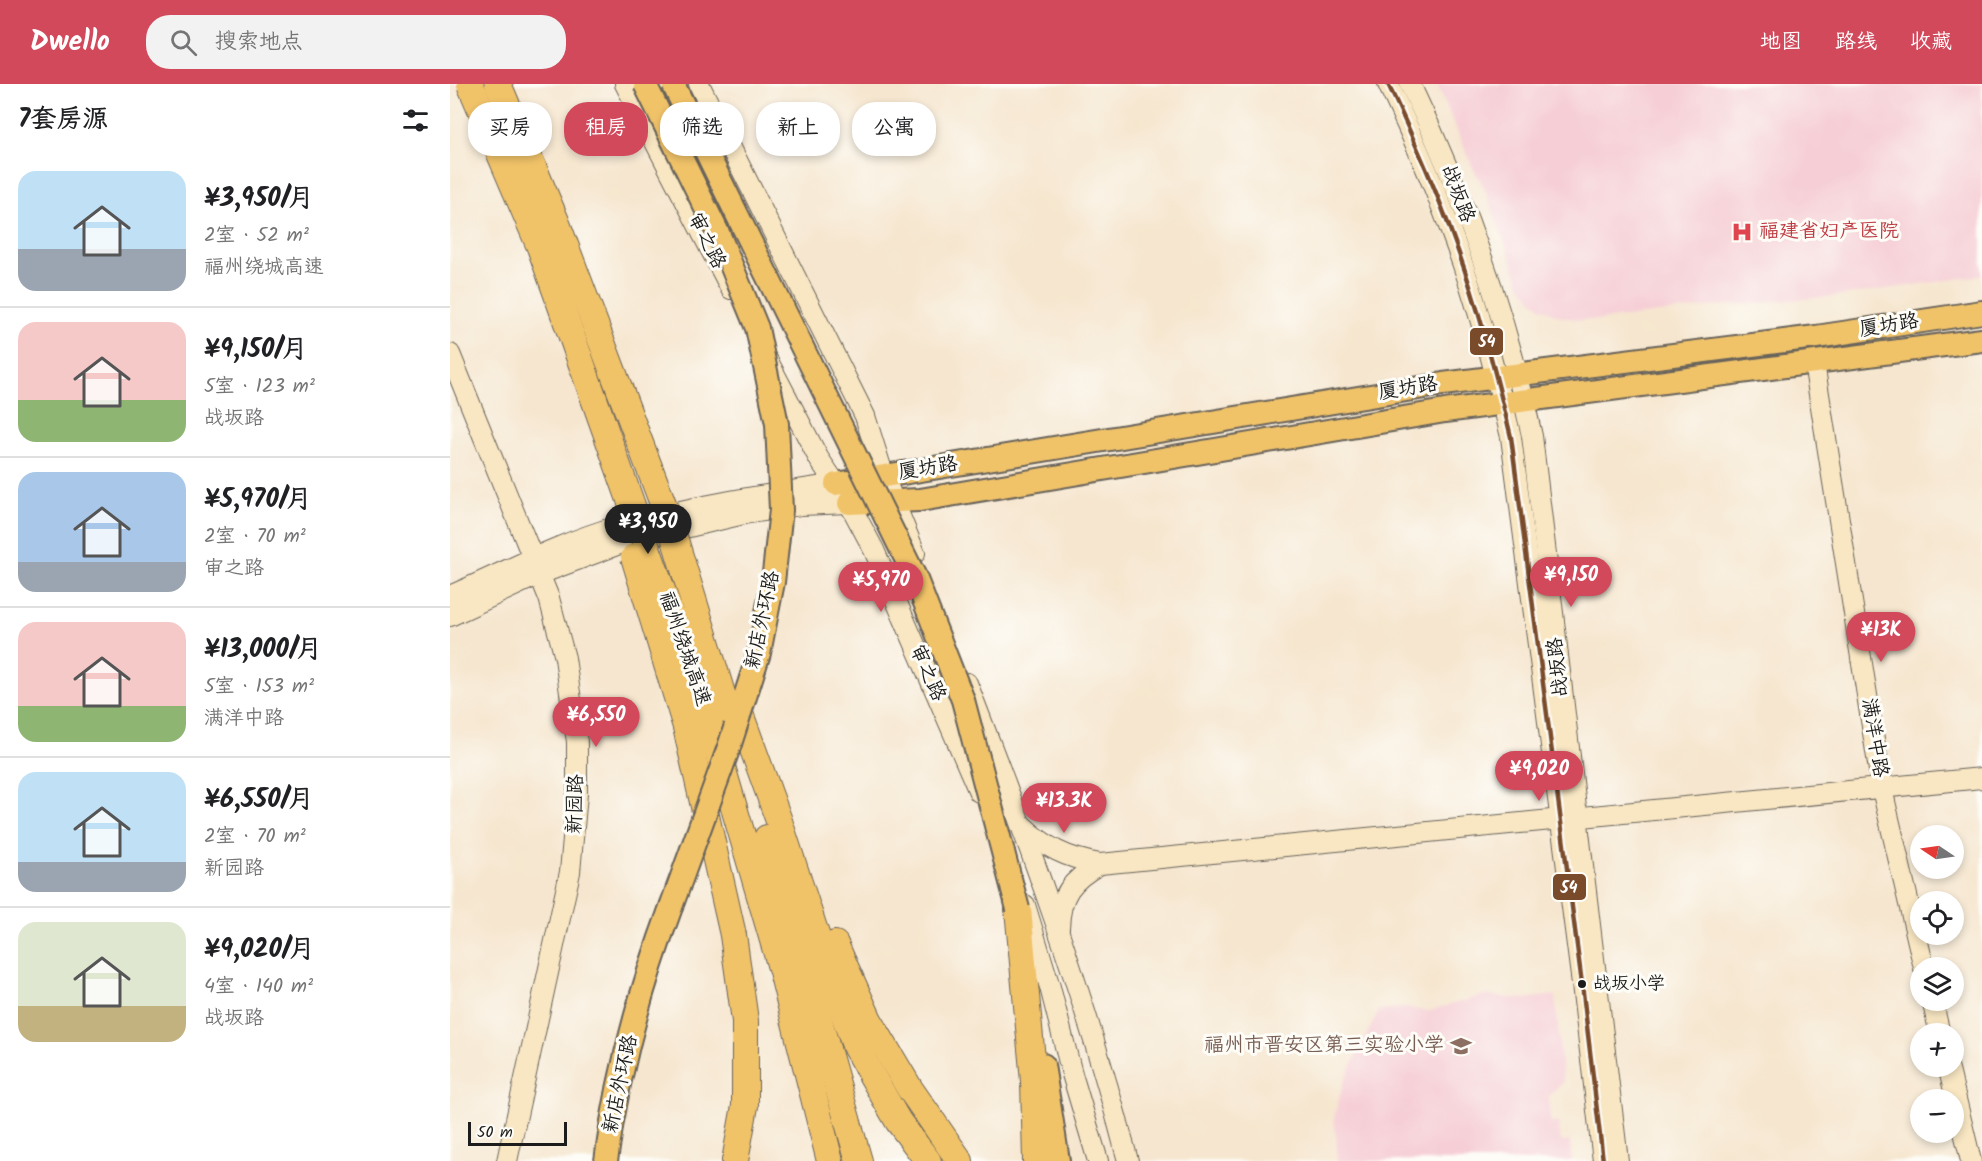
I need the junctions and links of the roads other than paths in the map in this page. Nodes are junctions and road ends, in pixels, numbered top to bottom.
1 (470, 84) edge
2 (498, 84) edge
3 (625, 84) edge
4 (645, 84) edge
5 (673, 84) edge
6 (699, 84) edge
7 (1388, 84) edge
8 (1410, 84) edge
9 (1982, 312) edge
10 (1982, 340) edge
11 (450, 354) edge
12 (1814, 363) junction
13 (1506, 375) junction
14 (1514, 402) junction
15 (884, 477) junction
16 (836, 484) junction
17 (893, 500) junction
18 (849, 503) junction
19 (536, 567) junction
20 (450, 597) edge
21 (450, 616) edge
22 (715, 716) junction
23 (1982, 778) edge
24 (1882, 789) junction
25 (778, 818) junction
26 (1569, 818) junction
27 (1019, 823) junction
28 (1100, 864) junction
29 (1018, 909) junction
30 (1058, 934) junction
31 (1921, 957) edge
32 (1951, 1077) edge
33 (858, 1156) edge
34 (507, 1161) edge
35 (606, 1161) edge
36 (735, 1161) edge
37 (830, 1161) edge
38 (928, 1161) edge
39 (960, 1161) edge
40 (1036, 1161) edge
41 (1058, 1161) edge
42 (1098, 1161) edge
43 (1128, 1161) edge
44 (1603, 1161) edge
45 (1618, 1161) edge
46 (1971, 1161) edge

1 - 22 highway, 福州绕城高速, bridge
2 - 22 highway, 福州绕城高速, bridge
3 - 16 main road, 审之路
4 - 35 main road, 新店外环路, bridge
5 - 29 main road, bridge
6 - 15 main road, 审之路
7 - 13 main road, 战坂路
8 - 13 main road, 战坂路
9 - 13 main road, 厦坊路
10 - 12 main road, 厦坊路
11 - 19 main road, 新园路
12 - 14 main road, 厦坊路
12 - 24 main road, 满洋中路
13 - 14 main road, 战坂路
13 - 15 main road, 厦坊路
14 - 17 main road, 厦坊路
14 - 26 main road, 战坂路
15 - 16 main road, 厦坊路
15 - 17 main road, 审之路
16 - 18 main road, 审之路
16 - 19 main road
17 - 18 main road, 厦坊路
17 - 27 main road, 审之路
18 - 19 main road
18 - 42 main road, 审之路
19 - 20 main road
19 - 21 main road
19 - 34 main road, 新园路
22 - 25 highway
22 - 33 highway, 福州绕城高速
22 - 36 highway
22 - 37 highway, 福州绕城高速
23 - 24 main road
24 - 26 main road
24 - 31 main road, 满洋中路
25 - 38 highway
25 - 39 highway
26 - 28 main road
26 - 44 main road, 战坂路
26 - 45 main road, 战坂路
27 - 28 main road
27 - 30 main road, 审之路
28 - 30 main road
29 - 40 highway
29 - 41 main road
30 - 43 main road, 审之路
32 - 46 main road

